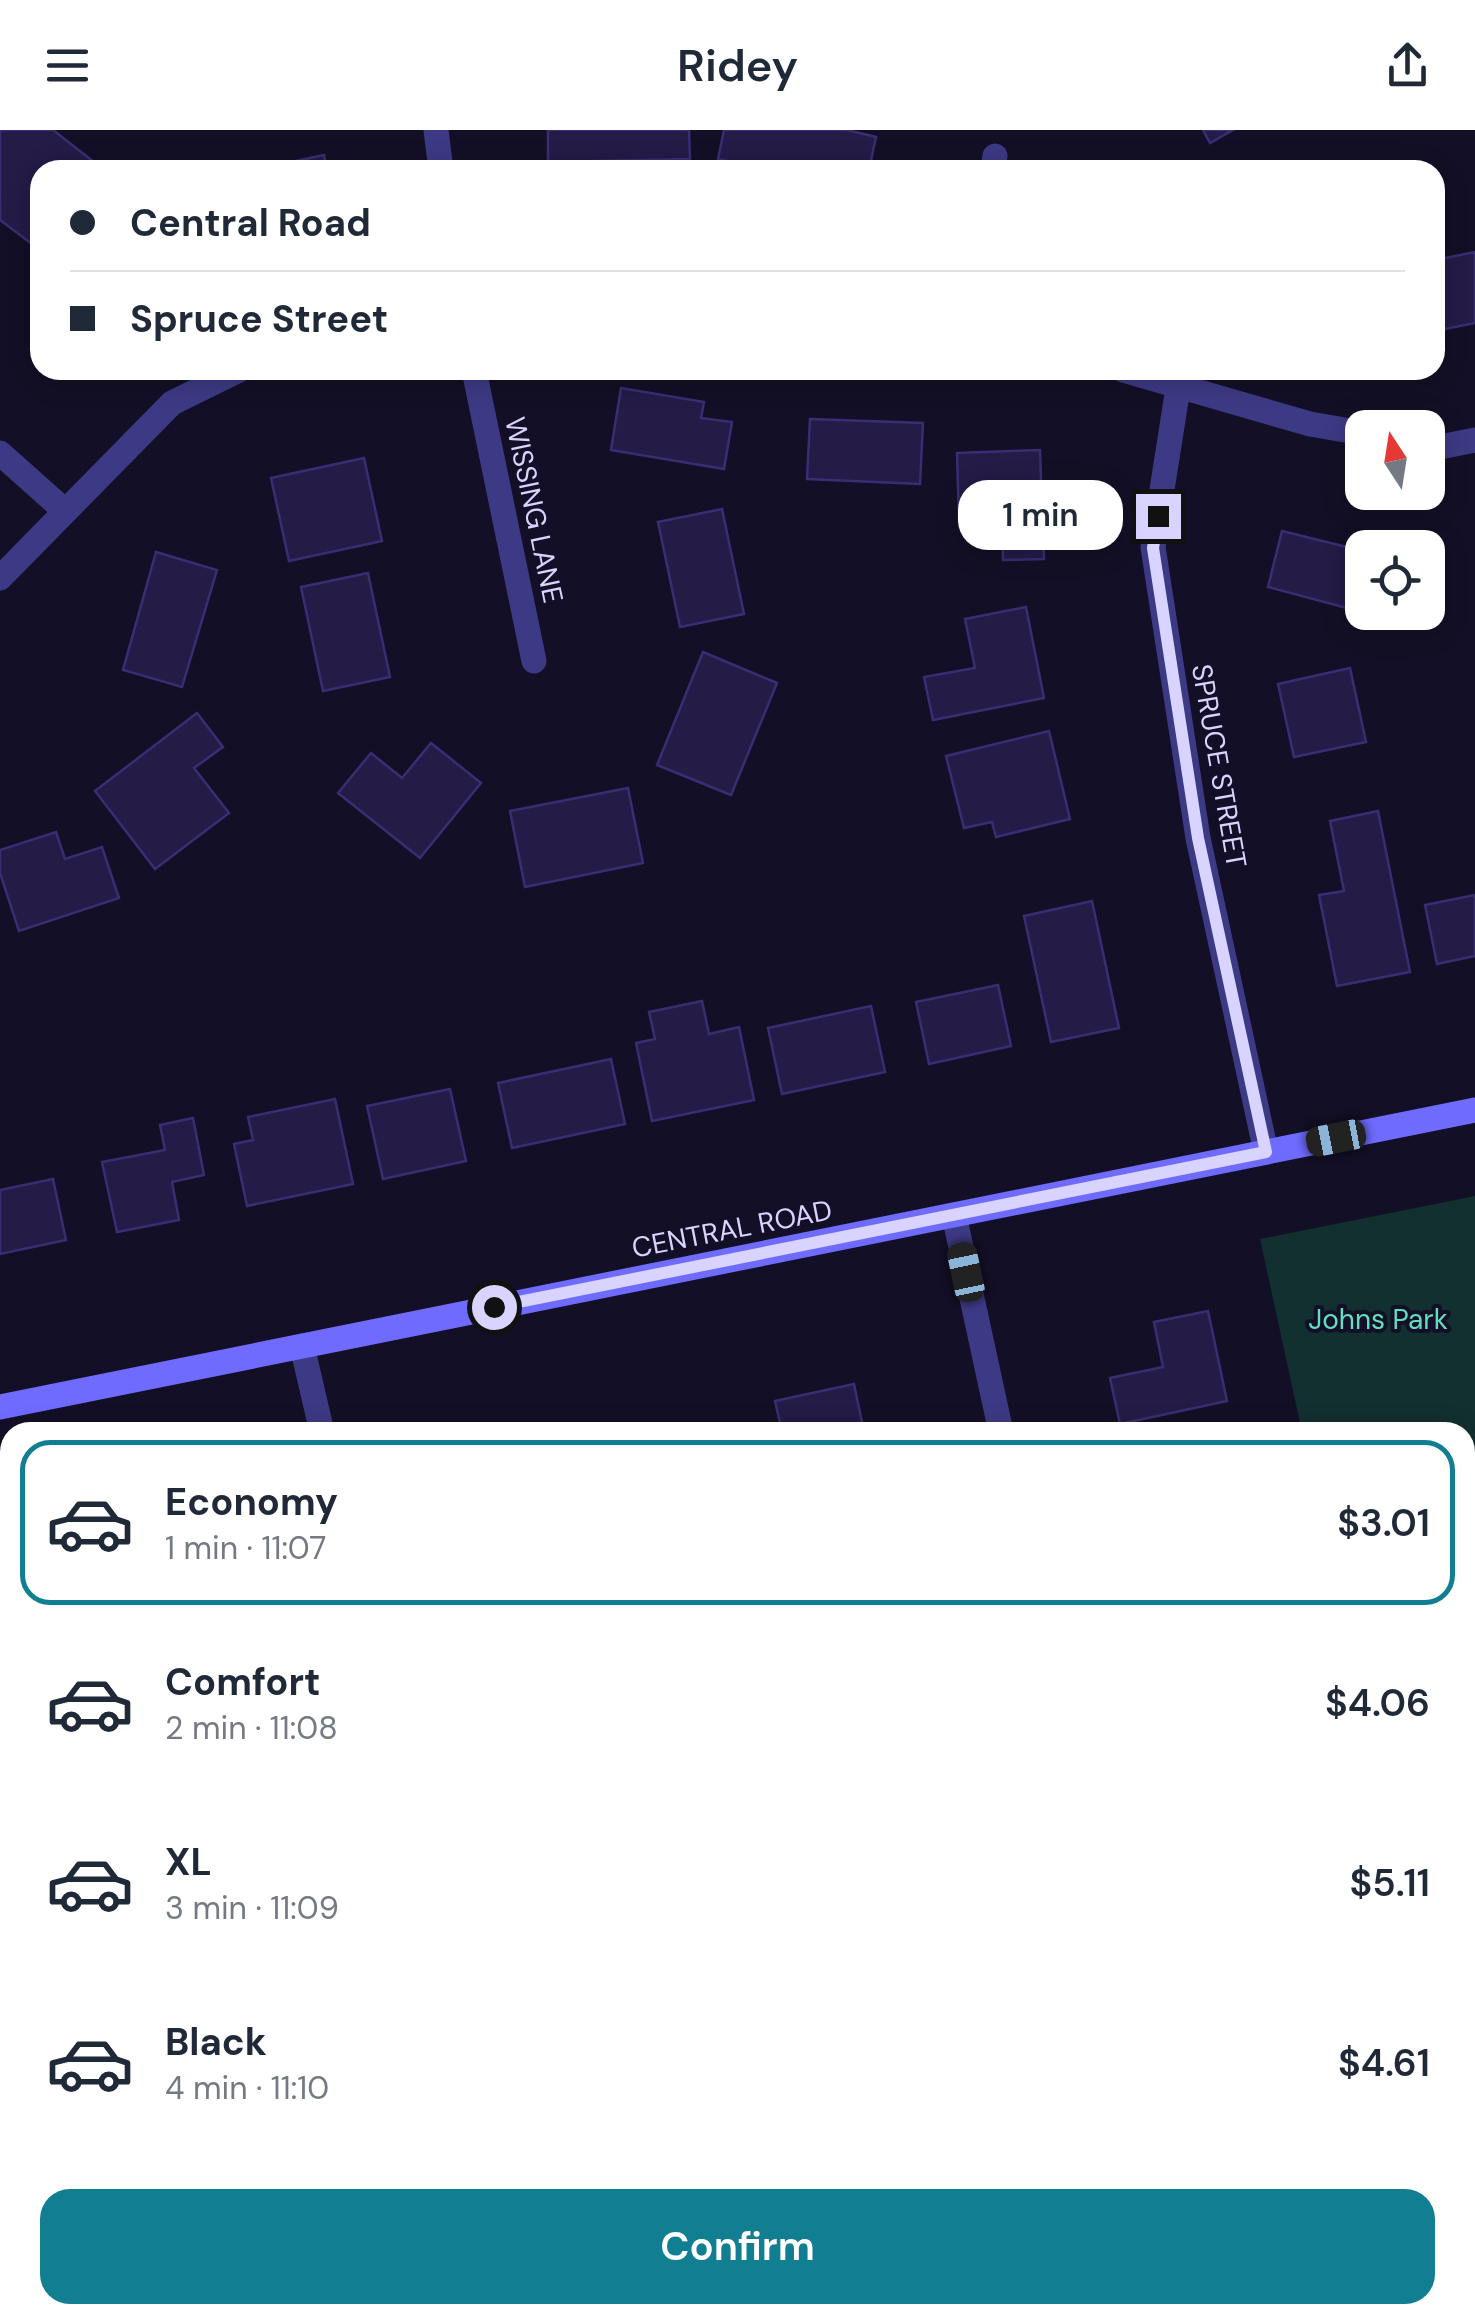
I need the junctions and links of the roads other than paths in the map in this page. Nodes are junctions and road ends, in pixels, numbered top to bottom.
1 (436, 130) edge
2 (440, 160) edge
3 (217, 380) edge
4 (476, 380) edge
5 (1154, 380) edge
6 (1178, 388) junction
7 (1345, 430) edge
8 (1475, 440) edge
9 (1445, 446) edge
10 (0, 453) edge
11 (65, 511) junction
12 (0, 578) edge
13 (534, 661) dead end
14 (1475, 1110) edge
15 (1266, 1152) junction
16 (954, 1214) junction
17 (302, 1346) junction
18 (0, 1406) edge
19 (320, 1422) edge
20 (999, 1422) edge

1 - 2 street
3 - 11 street
4 - 13 street, WISSING LANE
5 - 6 street
6 - 7 street
6 - 15 street, SPRUCE STREET
8 - 9 street
10 - 11 street
11 - 12 street
14 - 15 main road, CENTRAL ROAD
15 - 16 main road, CENTRAL ROAD
16 - 17 main road, CENTRAL ROAD
16 - 20 street
17 - 18 main road, CENTRAL ROAD
17 - 19 street

